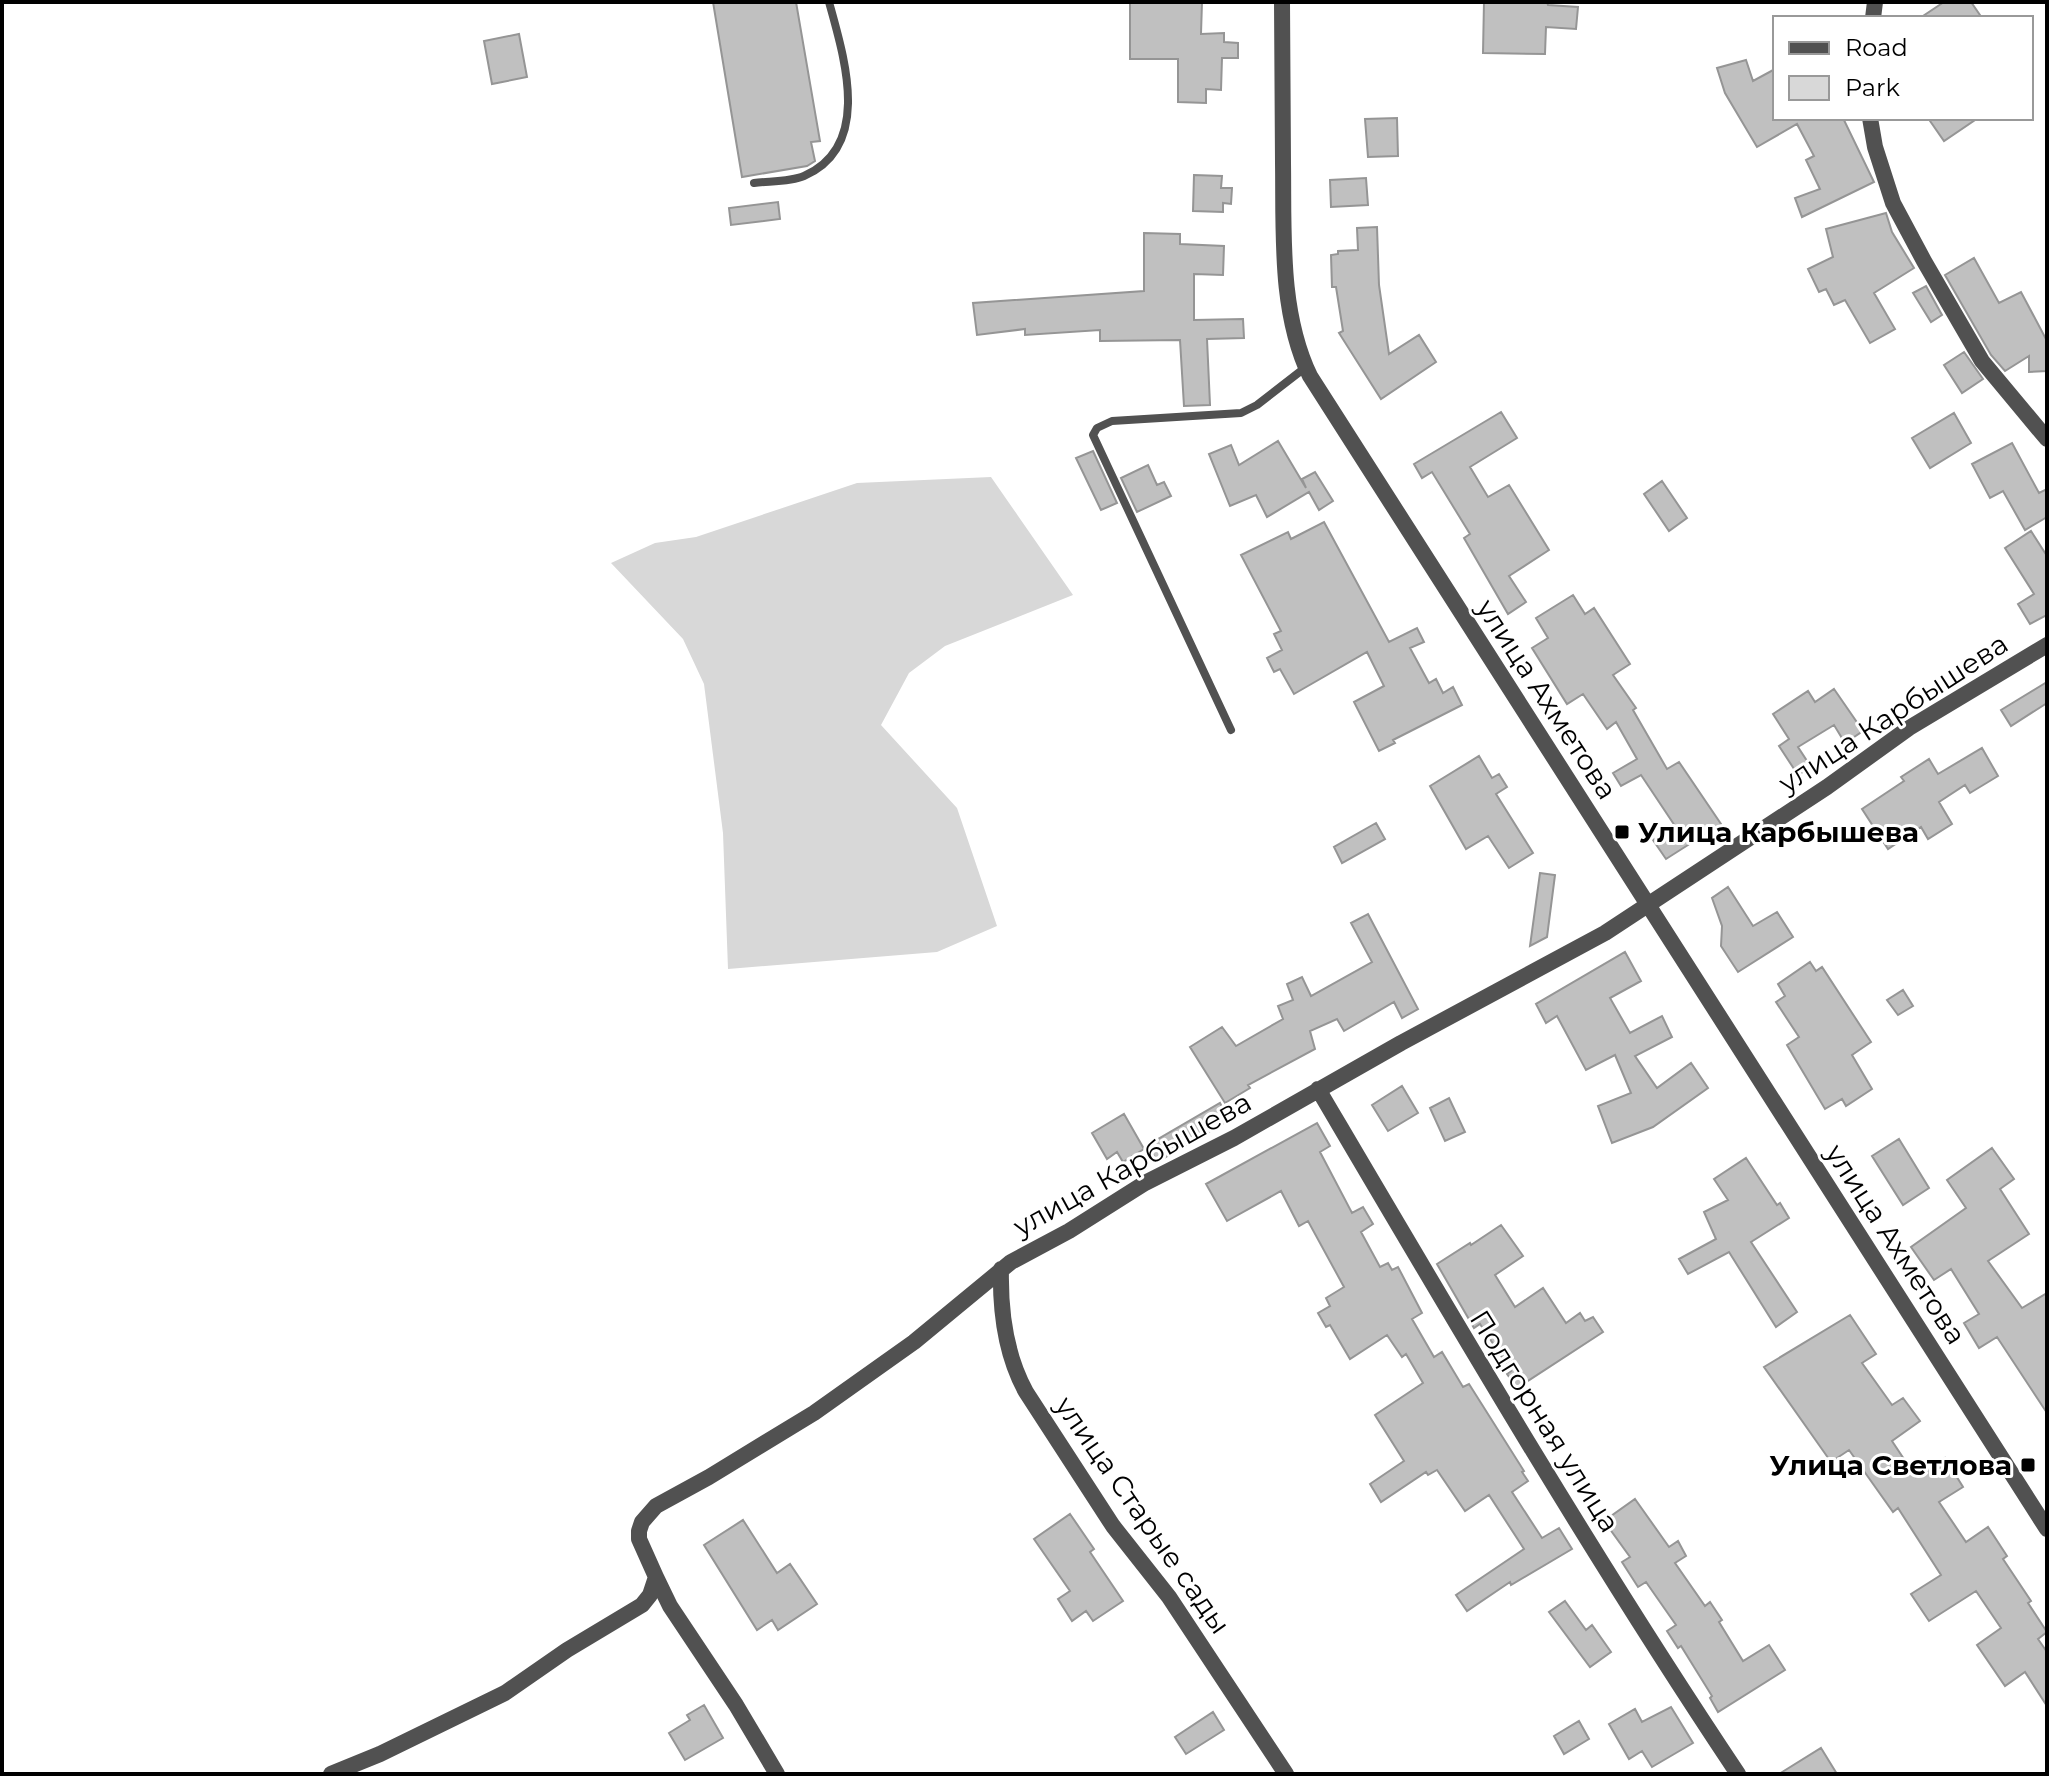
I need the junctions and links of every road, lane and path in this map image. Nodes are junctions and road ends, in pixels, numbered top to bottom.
1 (829, 2) edge
2 (1282, 2) edge
3 (1870, 120) edge
4 (754, 183) dead end
5 (1306, 367) junction
6 (2047, 439) edge
7 (2047, 645) edge
8 (1231, 730) dead end
9 (1649, 905) junction
10 (1318, 1089) junction
11 (1001, 1269) junction
12 (2047, 1529) edge
13 (656, 1577) junction
14 (331, 1774) edge
15 (777, 1774) edge
16 (1286, 1774) edge
17 (1738, 1774) edge

1 - 4 lane
2 - 5 street, улица Ахметова
3 - 6 street
5 - 8 lane
5 - 9 street, улица Ахметова
7 - 9 street, улица Карбышева
9 - 10 street, улица Карбышева
9 - 12 street, улица Ахметова
10 - 11 street, улица Карбышева
10 - 17 street, Подгорная улица
11 - 13 street, улица Карбышева
11 - 16 street, улица Старые сады
13 - 14 street
13 - 15 street

